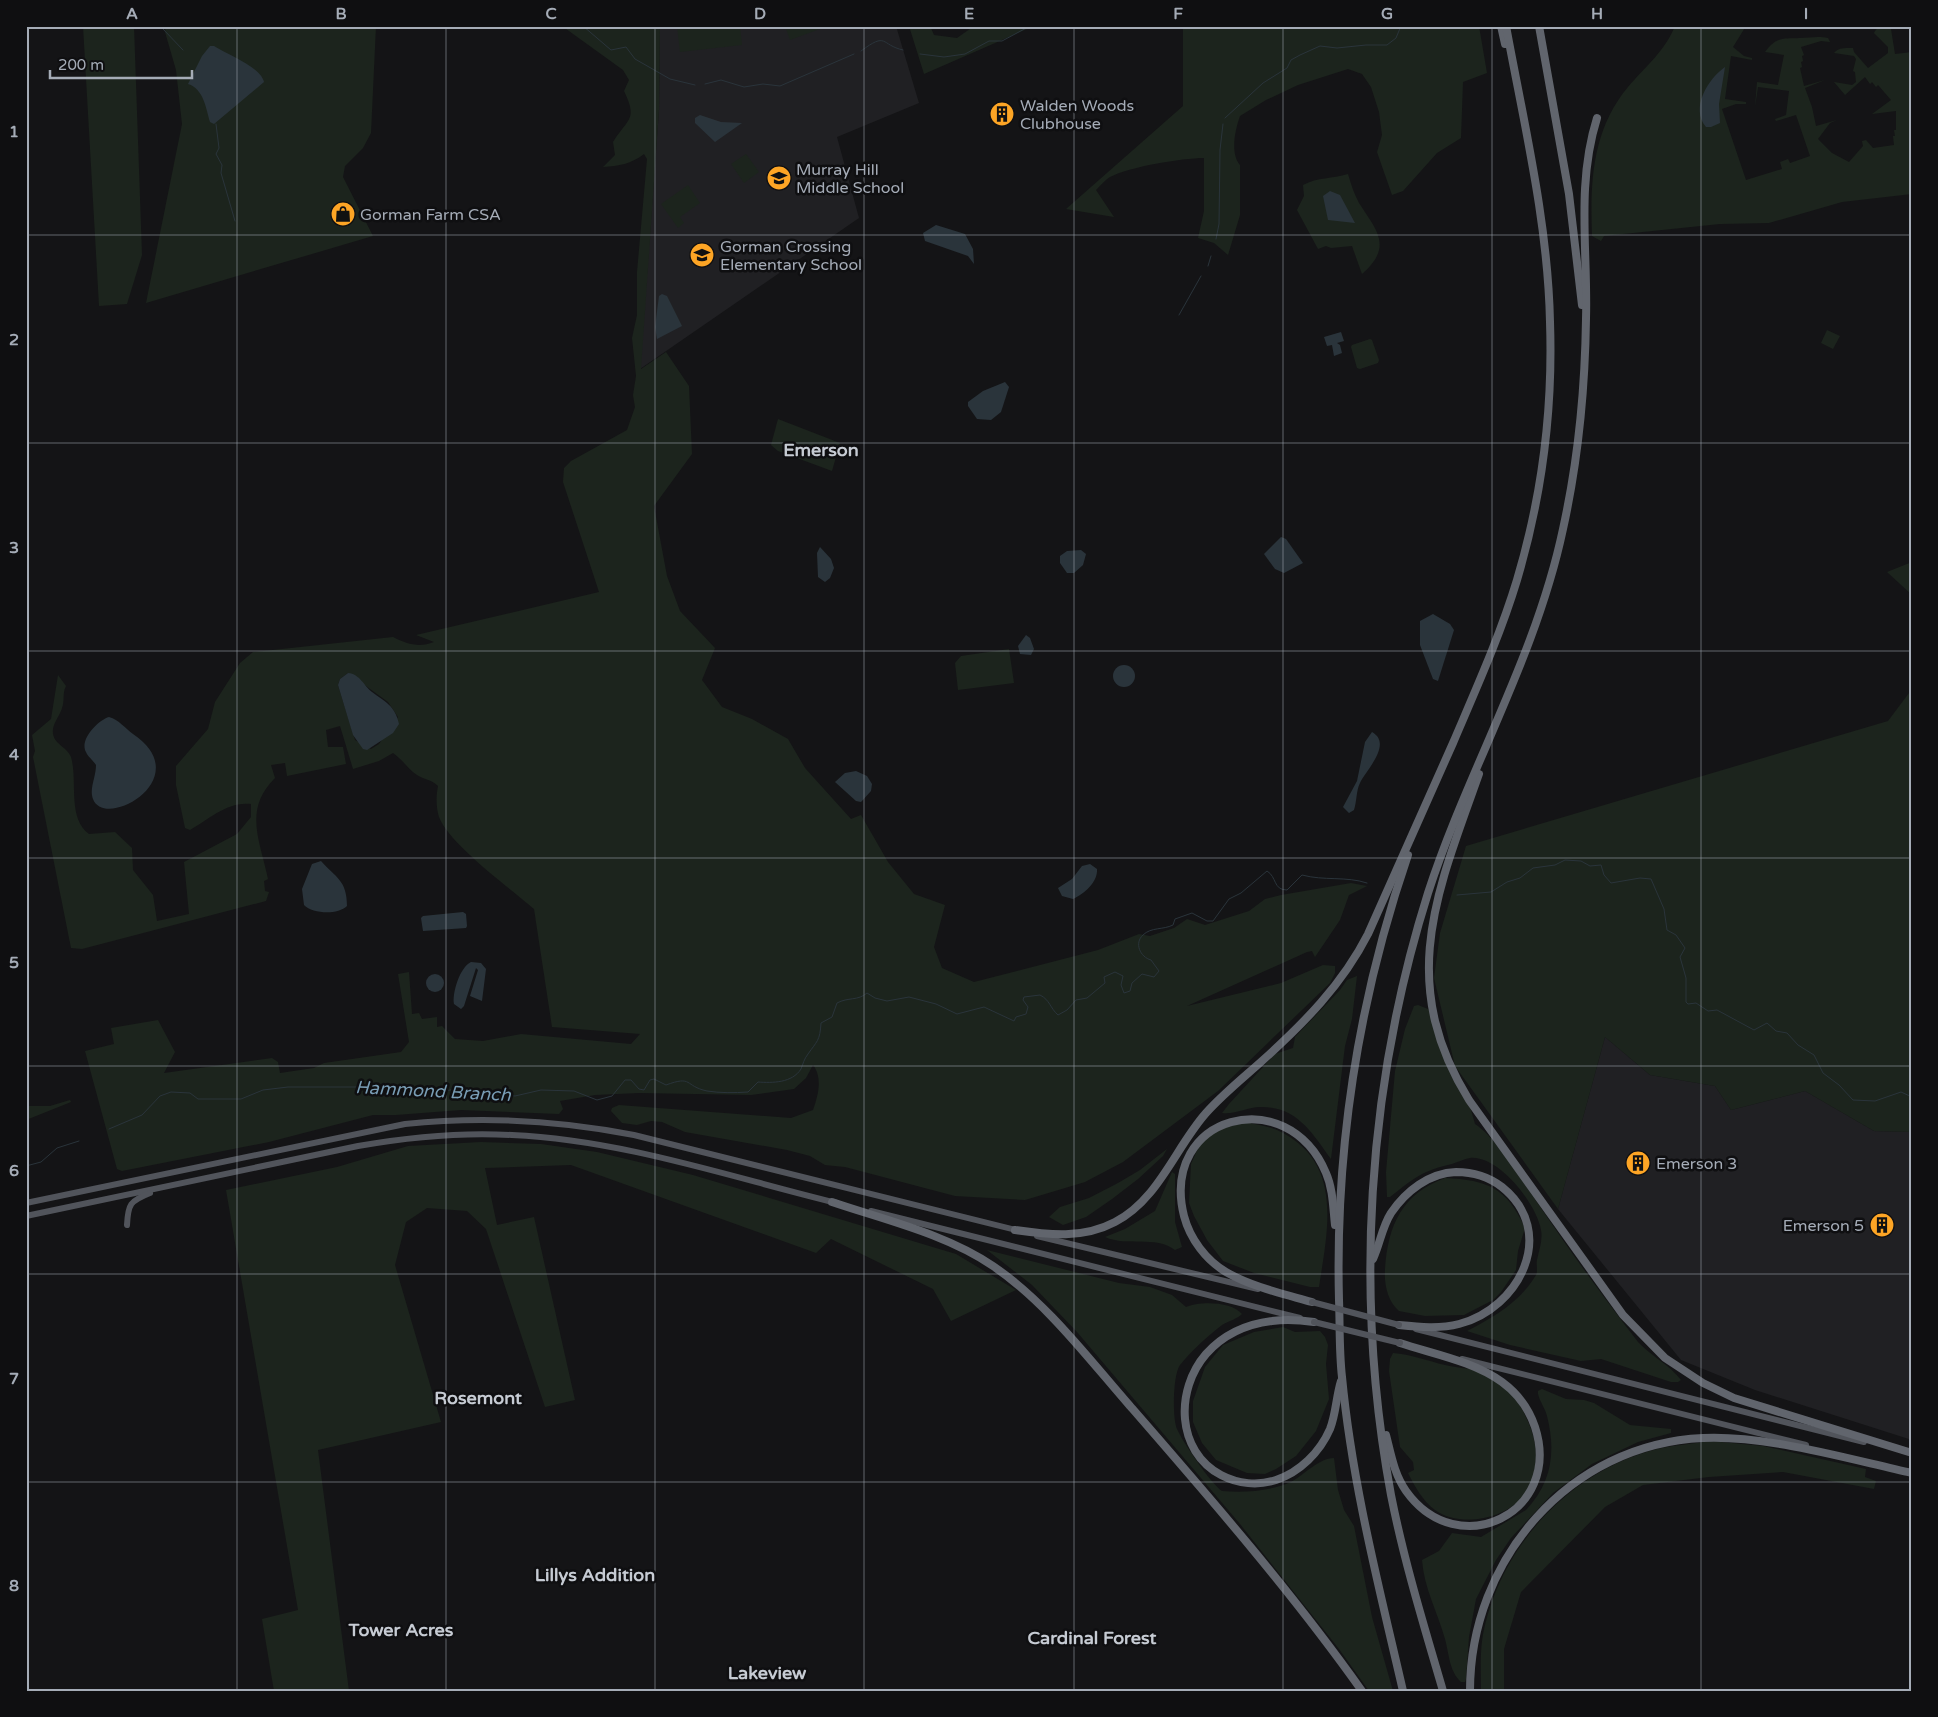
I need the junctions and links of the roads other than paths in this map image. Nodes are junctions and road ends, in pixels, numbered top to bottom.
1 (1501, 26) edge
2 (1506, 26) edge
3 (1539, 26) edge
4 (1518, 89) junction
5 (1597, 118) dead end
6 (1581, 394) junction
7 (1500, 714) junction
8 (1433, 787) junction
9 (163, 1187) junction
10 (832, 1202) junction
11 (26, 1203) edge
12 (26, 1216) edge
13 (127, 1225) dead end
14 (1015, 1230) junction
15 (1372, 1263) junction
16 (1338, 1271) junction
17 (1312, 1302) junction
18 (1314, 1322) junction
19 (1399, 1325) junction
20 (1400, 1343) junction
21 (1342, 1377) junction
22 (1377, 1392) junction
23 (1912, 1453) edge
24 (1912, 1472) edge
25 (1362, 1691) edge
26 (1403, 1691) edge
27 (1443, 1691) edge
28 (1470, 1691) edge

1 - 4 highway
2 - 4 highway
3 - 6 highway
4 - 8 highway
5 - 6 highway
6 - 7 highway
7 - 15 highway
7 - 23 highway
8 - 14 highway
8 - 16 highway
9 - 10 main road
9 - 12 main road
9 - 13 main road
10 - 18 main road
10 - 25 highway
11 - 14 main road
14 - 17 main road
15 - 19 highway
15 - 22 highway
16 - 17 highway
16 - 21 highway
17 - 19 main road, bridge
18 - 20 main road, bridge
18 - 21 highway
19 - 23 main road
20 - 22 highway
20 - 24 main road
21 - 26 highway
22 - 27 highway
24 - 28 highway

